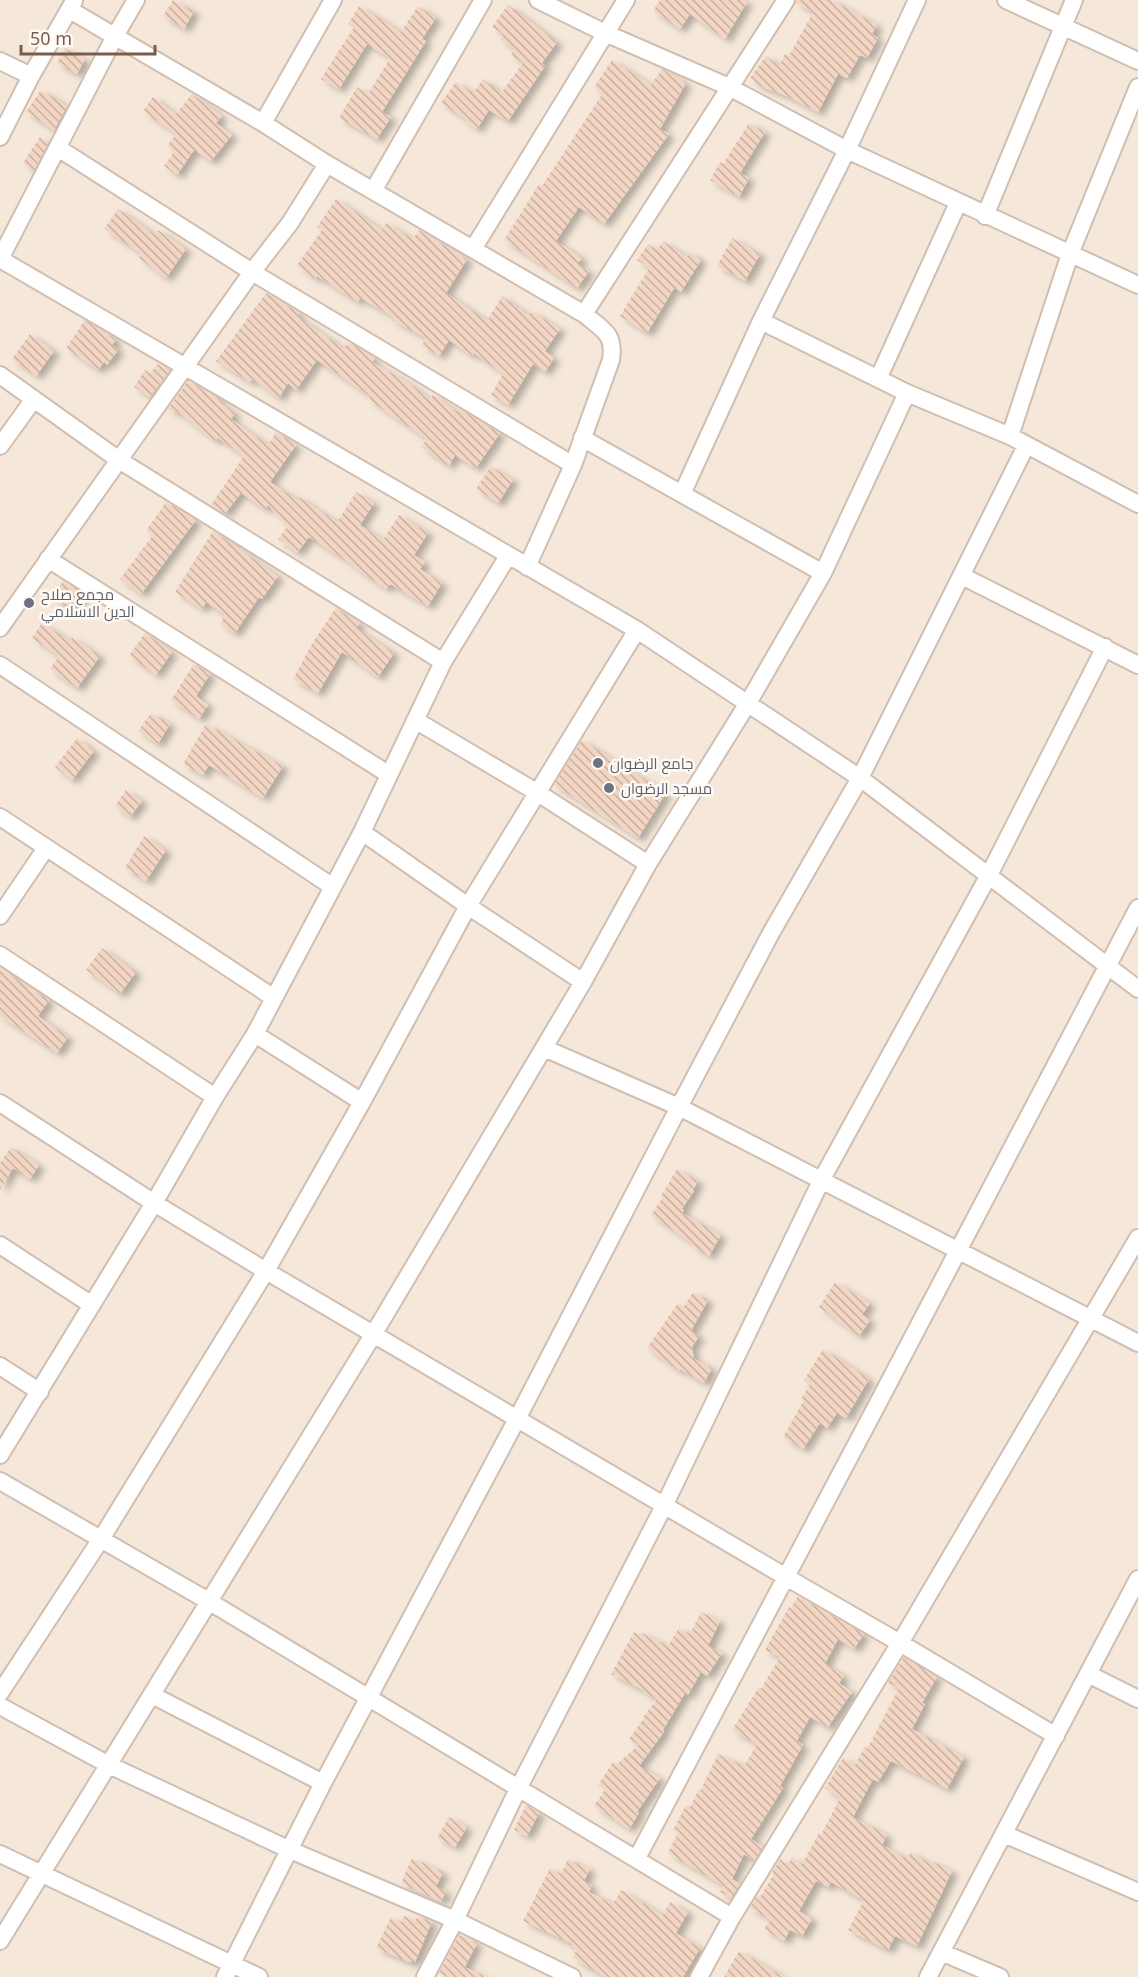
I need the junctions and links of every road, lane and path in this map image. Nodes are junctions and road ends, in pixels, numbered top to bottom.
1 (136, 0) edge
2 (333, 0) edge
3 (483, 0) edge
4 (538, 0) edge
5 (626, 0) edge
6 (786, 0) edge
7 (917, 0) edge
8 (1006, 0) edge
9 (1074, 0) edge
10 (72, 5) edge
11 (1063, 26) junction
12 (605, 33) junction
13 (115, 36) junction
14 (0, 61) edge
15 (1138, 61) edge
16 (31, 76) junction
17 (729, 87) junction
18 (1138, 87) edge
19 (263, 123) junction
20 (0, 137) edge
21 (58, 148) junction
22 (847, 150) junction
23 (327, 164) junction
24 (372, 191) junction
25 (958, 203) junction
26 (985, 216) junction
27 (473, 249) junction
28 (1070, 254) junction
29 (0, 259) edge
30 (252, 272) junction
31 (1138, 285) edge
32 (584, 315) junction
33 (761, 321) junction
34 (184, 368) junction
35 (0, 375) edge
36 (878, 379) junction
37 (907, 393) junction
38 (34, 399) junction
39 (1010, 436) junction
40 (582, 438) junction
41 (0, 446) edge
42 (1026, 446) junction
43 (119, 460) junction
44 (573, 465) junction
45 (682, 494) junction
46 (1138, 504) edge
47 (508, 556) junction
48 (48, 559) junction
49 (527, 567) junction
50 (823, 573) junction
51 (962, 576) junction
52 (0, 628) edge
53 (637, 630) junction
54 (1105, 647) junction
55 (443, 662) junction
56 (0, 665) edge
57 (1138, 665) edge
58 (748, 702) junction
59 (416, 720) junction
60 (388, 774) junction
61 (860, 778) junction
62 (538, 793) junction
63 (0, 817) edge
64 (362, 832) junction
65 (46, 848) junction
66 (648, 864) junction
67 (989, 875) junction
68 (333, 888) junction
69 (468, 906) junction
70 (1138, 908) edge
71 (0, 916) edge
72 (0, 955) edge
73 (1108, 966) junction
74 (583, 982) junction
75 (1138, 988) edge
76 (274, 998) junction
77 (255, 1034) junction
78 (544, 1048) junction
79 (215, 1097) junction
80 (362, 1102) junction
81 (0, 1103) edge
82 (679, 1107) junction
83 (822, 1179) junction
84 (154, 1203) junction
85 (1138, 1238) edge
86 (0, 1245) edge
87 (958, 1251) junction
88 (266, 1271) junction
89 (92, 1305) junction
90 (1091, 1320) junction
91 (373, 1335) junction
92 (1138, 1343) edge
93 (0, 1366) edge
94 (40, 1392) junction
95 (517, 1419) junction
96 (0, 1455) edge
97 (0, 1481) edge
98 (664, 1506) junction
99 (101, 1539) junction
100 (786, 1577) junction
101 (1138, 1578) edge
102 (210, 1602) junction
103 (900, 1643) junction
104 (1088, 1674) junction
105 (0, 1694) edge
106 (152, 1695) junction
107 (368, 1699) junction
108 (1138, 1699) edge
109 (0, 1706) edge
110 (1056, 1736) junction
111 (109, 1765) junction
112 (323, 1783) junction
113 (519, 1787) junction
114 (1004, 1834) junction
115 (290, 1850) junction
116 (0, 1854) edge
117 (637, 1858) junction
118 (41, 1874) junction
119 (1138, 1892) edge
120 (732, 1917) junction
121 (455, 1920) junction
122 (0, 1941) edge
123 (941, 1952) junction
124 (228, 1971) edge
125 (259, 1977) edge
126 (426, 1977) edge
127 (572, 1977) edge
128 (699, 1977) edge
129 (928, 1977) edge
130 (1000, 1977) edge

1 - 13 street
2 - 19 street
3 - 24 street
4 - 12 street
5 - 12 street
6 - 17 street
7 - 22 street
8 - 11 street
9 - 11 street
10 - 13 street
10 - 16 street
11 - 15 street
11 - 26 street
12 - 17 street
12 - 27 street
13 - 19 street
13 - 21 street
14 - 16 street
16 - 20 street
17 - 22 street
17 - 32 street
18 - 28 street
19 - 23 street
21 - 29 street
21 - 30 street
22 - 25 street
22 - 33 street
23 - 24 street
23 - 30 street
24 - 27 street
25 - 26 street
25 - 36 street
26 - 28 street
27 - 32 street
28 - 31 street
28 - 39 street
29 - 34 street
30 - 34 street
30 - 44 street
32 - 40 street
33 - 36 street
33 - 45 street
34 - 43 street
34 - 47 street
35 - 38 street
36 - 37 street
37 - 39 street
37 - 50 street
38 - 41 street
38 - 43 street
39 - 42 street
40 - 44 street
40 - 45 street
42 - 46 street
42 - 51 street
43 - 48 street
43 - 55 street
44 - 49 street
45 - 50 street
47 - 49 street
47 - 55 street
48 - 52 street
48 - 60 street
49 - 53 street
50 - 58 street
51 - 54 street
51 - 61 street
53 - 58 street
53 - 62 street
54 - 57 street
54 - 67 street
55 - 59 street
56 - 68 street
58 - 61 street
58 - 66 street
59 - 60 street
59 - 62 street
60 - 64 street
61 - 67 street
61 - 82 street
62 - 66 street
62 - 69 street
63 - 65 street
64 - 68 street
64 - 69 street
65 - 71 street
65 - 76 street
66 - 74 street
67 - 73 street
67 - 83 street
68 - 76 street
69 - 74 street
69 - 80 street
70 - 73 street
72 - 79 street
73 - 75 street
73 - 87 street
74 - 78 street
76 - 77 street
77 - 79 street
77 - 80 street
78 - 82 street
78 - 91 street
79 - 84 street
80 - 88 street
81 - 84 street
82 - 83 street
82 - 95 street
83 - 87 street
83 - 98 street
84 - 88 street
84 - 89 street
85 - 90 street
86 - 89 street
87 - 90 street
87 - 100 street
88 - 91 street
88 - 99 street
89 - 94 street
90 - 92 street
90 - 103 street
91 - 95 street
91 - 102 street
93 - 94 street
94 - 96 street
95 - 98 street
95 - 107 street
97 - 99 street
98 - 100 street
98 - 113 street
99 - 102 street
99 - 105 street
100 - 103 street
100 - 117 street
101 - 104 street
102 - 106 street
102 - 107 street
103 - 110 street
103 - 120 street
104 - 108 street
104 - 110 street
106 - 111 street
106 - 112 street
107 - 112 street
107 - 113 street
109 - 111 street
110 - 114 street
111 - 115 street
111 - 118 street
112 - 115 street
113 - 117 street
113 - 121 street
114 - 119 street
114 - 123 street
115 - 121 street
115 - 124 street
116 - 118 street
117 - 120 street
118 - 122 street
118 - 124 street
120 - 128 street
121 - 126 street
121 - 127 street
123 - 129 street
123 - 130 street
124 - 125 street

